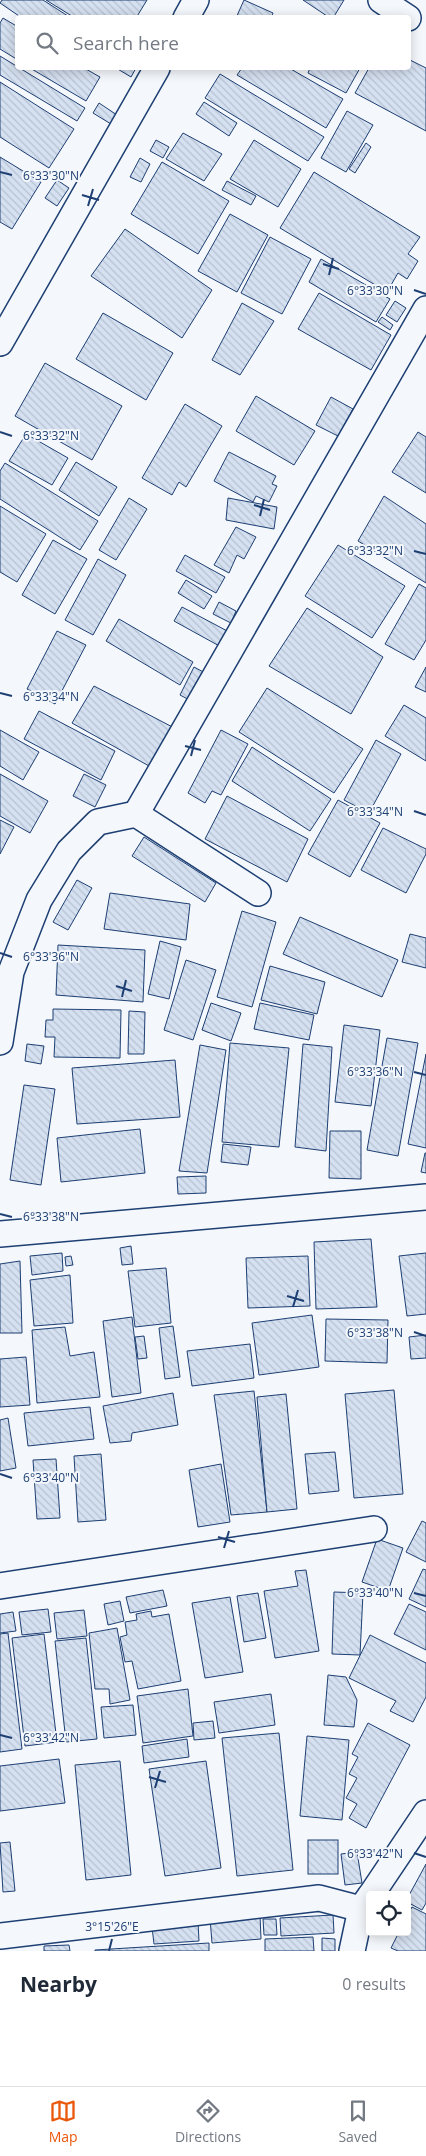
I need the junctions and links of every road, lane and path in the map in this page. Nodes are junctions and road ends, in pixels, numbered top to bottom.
1 (196, 0) edge
2 (381, 0) edge
3 (188, 15) edge
4 (404, 15) edge
5 (411, 20) edge
6 (426, 29) edge
7 (156, 70) edge
8 (426, 309) edge
9 (0, 343) edge
10 (136, 814) junction
11 (258, 893) dead end
12 (0, 1042) edge
13 (426, 1197) edge
14 (0, 1234) edge
15 (374, 1529) dead end
16 (0, 1586) edge
17 (426, 1814) edge
18 (373, 1891) edge
19 (366, 1900) edge
20 (366, 1903) edge
21 (0, 1936) edge
22 (352, 1951) edge

1 - 3 street
2 - 4 street
5 - 6 street
7 - 9 street
8 - 10 street
10 - 11 street
10 - 12 street
13 - 14 street
15 - 16 street
17 - 18 street
19 - 21 street
20 - 22 street

